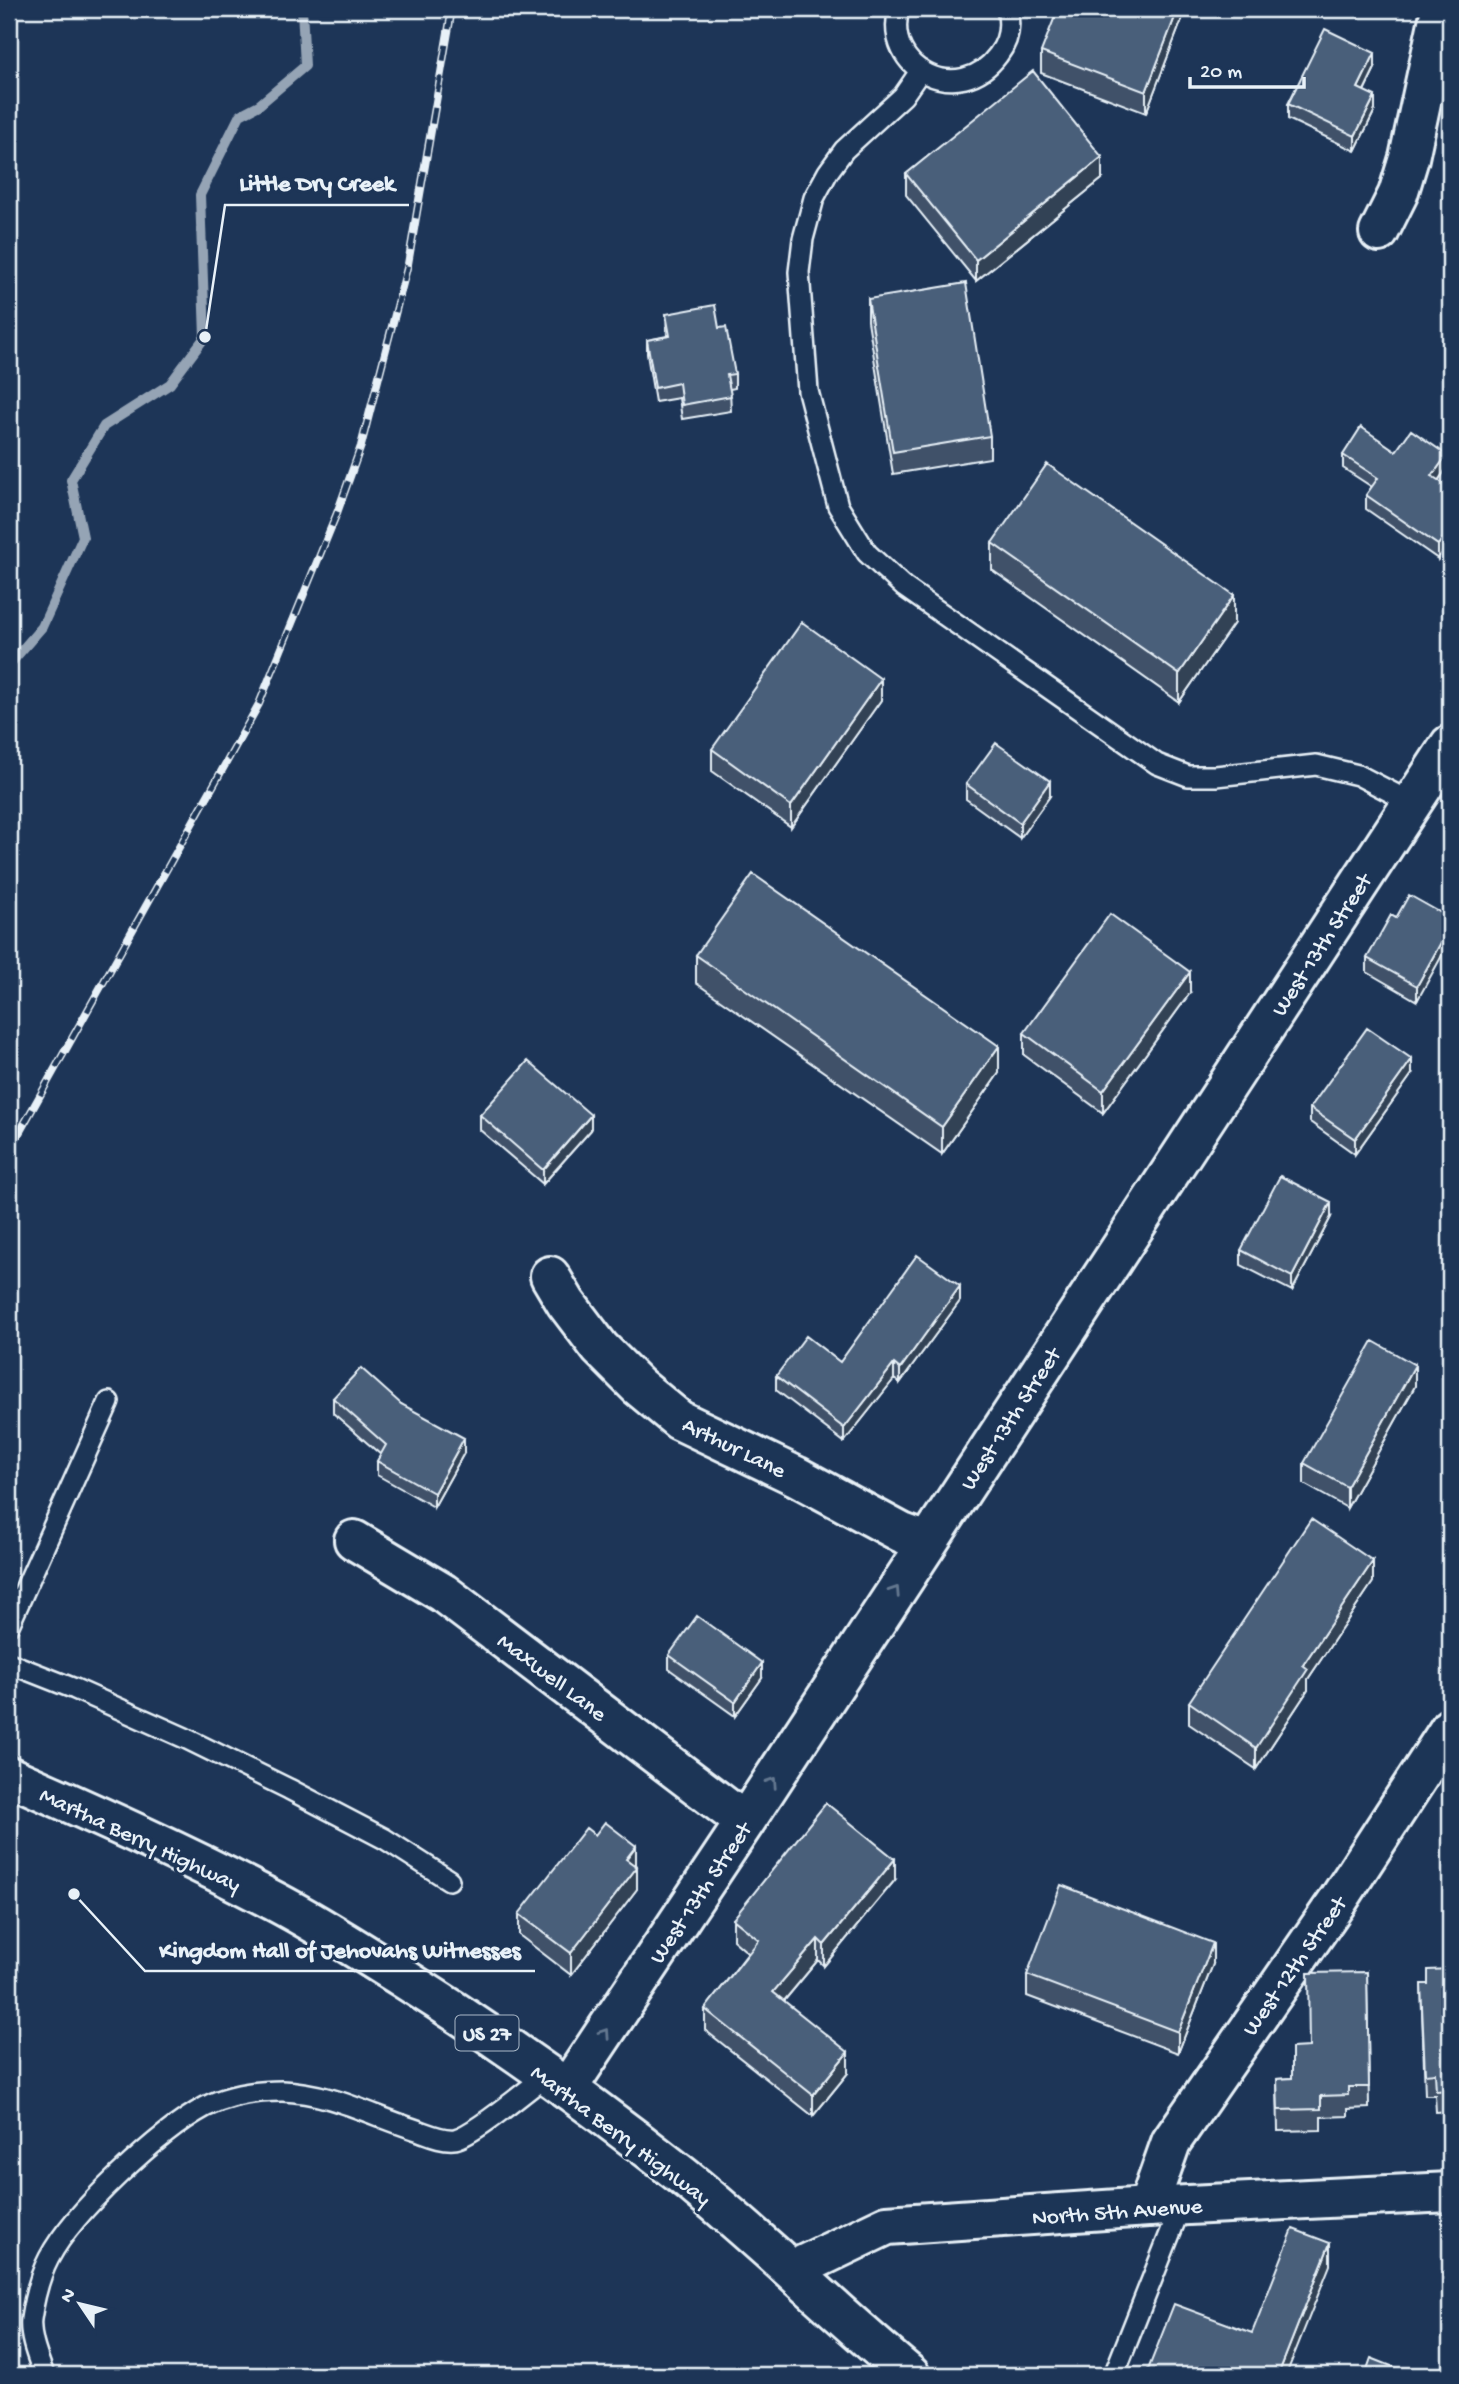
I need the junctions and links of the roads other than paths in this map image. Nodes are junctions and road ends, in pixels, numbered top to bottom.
1 (899, 9) edge
2 (1007, 9) edge
3 (1441, 9) edge
4 (921, 70) junction
5 (1379, 232) dead end
6 (1450, 745) edge
7 (1412, 803) junction
8 (550, 1276) dead end
9 (108, 1402) dead end
10 (354, 1540) dead end
11 (927, 1542) junction
12 (9, 1625) edge
13 (9, 1662) edge
14 (1450, 1728) edge
15 (9, 1776) edge
16 (745, 1822) junction
17 (449, 1880) dead end
18 (557, 2082) junction
19 (1450, 2192) edge
20 (1164, 2207) junction
21 (793, 2270) junction
22 (44, 2375) edge
23 (910, 2375) edge
24 (1114, 2375) edge

1 - 4 lane
2 - 4 lane
3 - 5 street
4 - 7 lane
6 - 7 street, West 13th Street
7 - 11 street, West 13th Street
8 - 11 street, Arthur Lane
9 - 12 lane
10 - 16 street, Maxwell Lane
16 -> 11 street, West 13th Street
13 - 17 lane
14 - 20 street, West 12th Street
15 - 18 street, Martha Berry Highway / US 27
18 -> 16 street, West 13th Street
18 - 21 street, Martha Berry Highway / US 27
18 - 22 lane
19 - 20 street, North 5th Avenue
20 - 21 street, North 5th Avenue
20 - 24 lane
21 - 23 street, Martha Berry Highway / US 27

